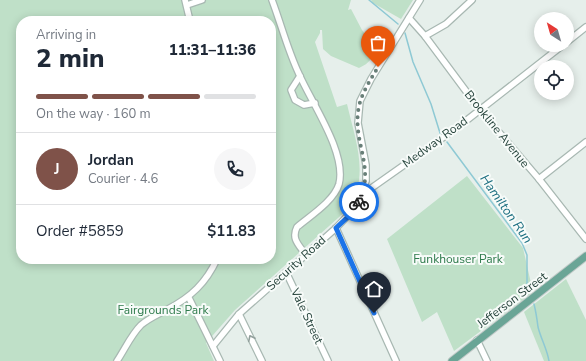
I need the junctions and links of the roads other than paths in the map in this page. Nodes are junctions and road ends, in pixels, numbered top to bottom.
1 (202, 0) edge
2 (272, 0) edge
3 (420, 0) edge
4 (472, 0) edge
5 (186, 2) edge
6 (189, 16) edge
7 (409, 18) junction
8 (586, 27) edge
9 (425, 36) junction
10 (574, 36) edge
11 (554, 52) edge
12 (300, 76) junction
13 (314, 103) junction
14 (480, 110) junction
15 (586, 142) edge
16 (539, 179) junction
17 (363, 194) junction
18 (336, 228) junction
19 (586, 239) edge
20 (306, 255) junction
21 (586, 256) edge
22 (214, 264) edge
23 (286, 272) junction
24 (189, 298) junction
25 (239, 314) junction
26 (477, 340) junction
27 (213, 346) junction
28 (117, 361) edge
29 (220, 361) edge
30 (262, 361) edge
31 (328, 361) edge
32 (396, 361) edge
33 (452, 361) edge
34 (487, 361) edge

1 - 5 street
2 - 12 street
3 - 7 street, Security Road
4 - 9 street
5 - 6 street
7 - 9 street, Brookline Avenue
7 - 17 street, Security Road
8 - 10 street
9 - 14 street, Brookline Avenue
11 - 14 street, Medway Road
12 - 13 street
12 - 13 street
13 - 20 street
14 - 16 street, Brookline Avenue
14 - 17 street, Medway Road
15 - 16 street
16 - 19 street, Brookline Avenue
17 - 18 street, Security Road
18 - 20 street, Security Road
18 - 32 street
20 - 23 street, Security Road
21 - 26 main road, Jefferson Street
22 - 24 street
23 - 25 street, Security Road
23 - 31 street, Vale Street
24 - 27 street
24 - 28 street
25 - 27 street, Security Road
30 -> 25 street
26 - 33 main road, Jefferson Street
26 - 34 street
27 - 29 street

